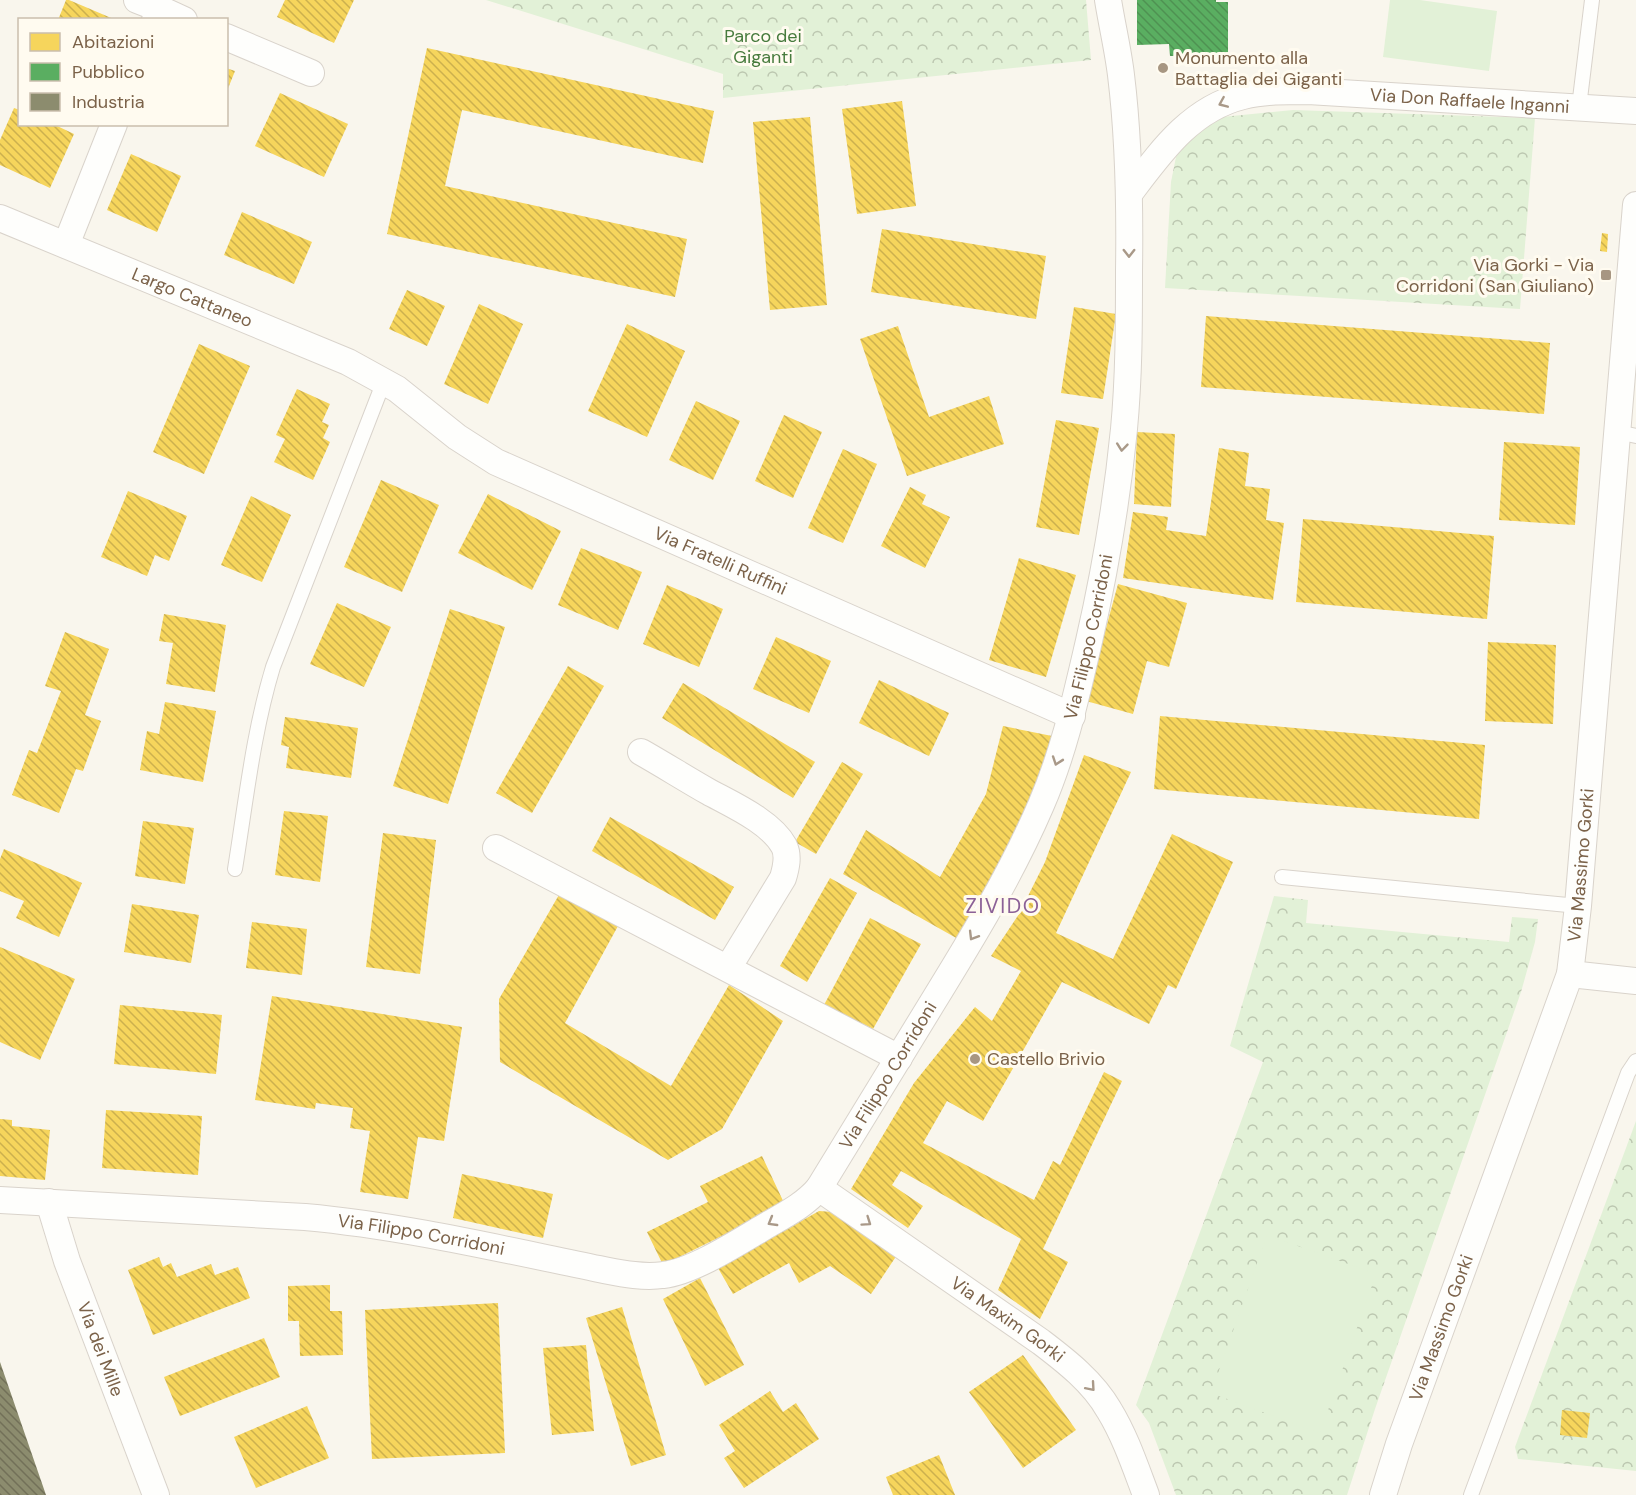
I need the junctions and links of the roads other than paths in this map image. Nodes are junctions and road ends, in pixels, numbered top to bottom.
1 (1108, 0) edge
2 (1592, 0) edge
3 (151, 10) edge
4 (177, 18) edge
5 (228, 38) edge
6 (311, 73) dead end
7 (1579, 107) junction
8 (1636, 111) edge
9 (113, 126) edge
10 (1129, 194) junction
11 (1636, 205) edge
12 (0, 218) edge
13 (66, 245) junction
14 (384, 381) junction
15 (1627, 434) edge
16 (1072, 716) junction
17 (641, 752) dead end
18 (496, 848) dead end
19 (235, 869) dead end
20 (1282, 877) dead end
21 (1578, 906) junction
22 (728, 968) junction
23 (1570, 974) junction
24 (1636, 981) edge
25 (899, 1058) junction
26 (1636, 1061) edge
27 (819, 1188) junction
28 (0, 1200) edge
29 (49, 1202) junction
30 (156, 1495) edge
31 (1146, 1495) edge
32 (1383, 1495) edge
33 (1471, 1495) edge

1 - 10 street, Via Filippo Corridoni
2 - 7 lane
3 - 4 street
5 - 6 street
7 - 8 street, Via Don Raffaele Inganni
7 -> 10 street, Via Don Raffaele Inganni
9 - 13 street
10 -> 16 street, Via Filippo Corridoni
11 - 15 street, Via Massimo Gorki
12 - 13 street, Largo Cattaneo
13 - 14 street, Largo Cattaneo
14 - 16 street, Via Fratelli Ruffini
14 - 19 lane
15 - 21 street, Via Massimo Gorki
16 -> 25 street, Via Filippo Corridoni
17 - 22 street
18 - 22 street
20 - 21 lane
21 - 23 street, Via Massimo Gorki
22 - 25 street
23 - 24 street
23 - 32 street, Via Massimo Gorki
25 - 27 street, Via Filippo Corridoni
26 - 33 lane
27 -> 29 street, Via Filippo Corridoni
27 -> 31 street, Via Maxim Gorki
28 - 29 street, Via Filippo Corridoni
29 - 30 street, Via dei Mille

